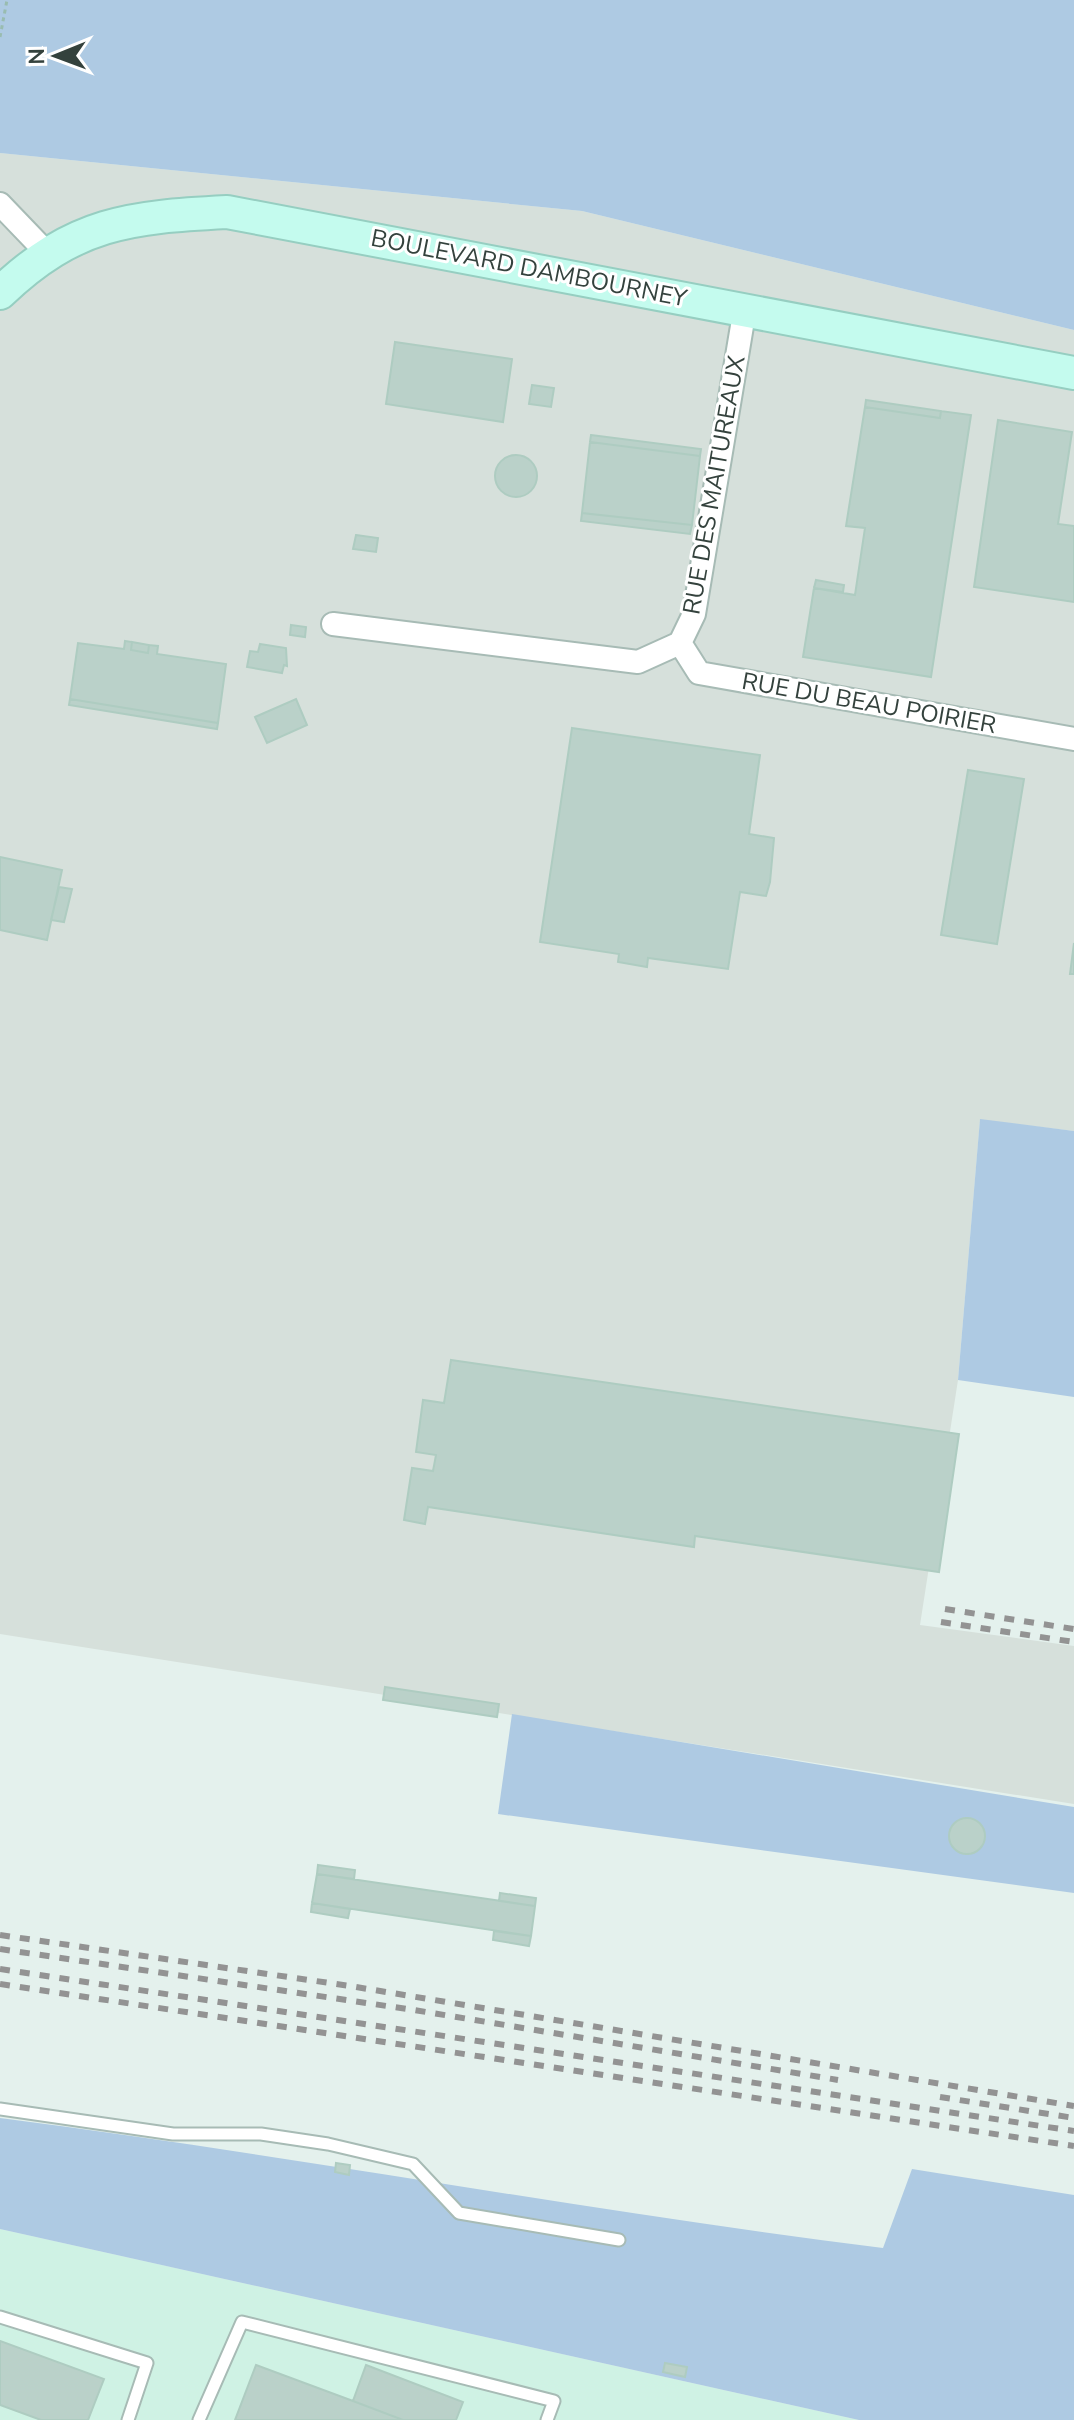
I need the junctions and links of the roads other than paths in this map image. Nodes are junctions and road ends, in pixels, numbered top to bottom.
1 (0, 204) edge
2 (47, 253) junction
3 (0, 293) edge
4 (745, 308) junction
5 (1074, 373) edge
6 (333, 624) dead end
7 (680, 643) junction
8 (1074, 739) edge
9 (0, 2109) edge
10 (619, 2240) dead end
11 (0, 2317) edge
12 (128, 2420) edge
13 (199, 2420) edge
14 (547, 2420) edge

1 - 2 street
2 - 3 street, BOULEVARD DAMBOURNEY
2 - 4 street, BOULEVARD DAMBOURNEY
4 - 5 street, BOULEVARD DAMBOURNEY
4 - 7 street, RUE DES MAITUREAUX
6 - 7 street, RUE DES MAITUREAUX
7 - 8 street, RUE DU BEAU POIRIER
9 - 10 lane
11 - 12 lane
13 - 14 lane

